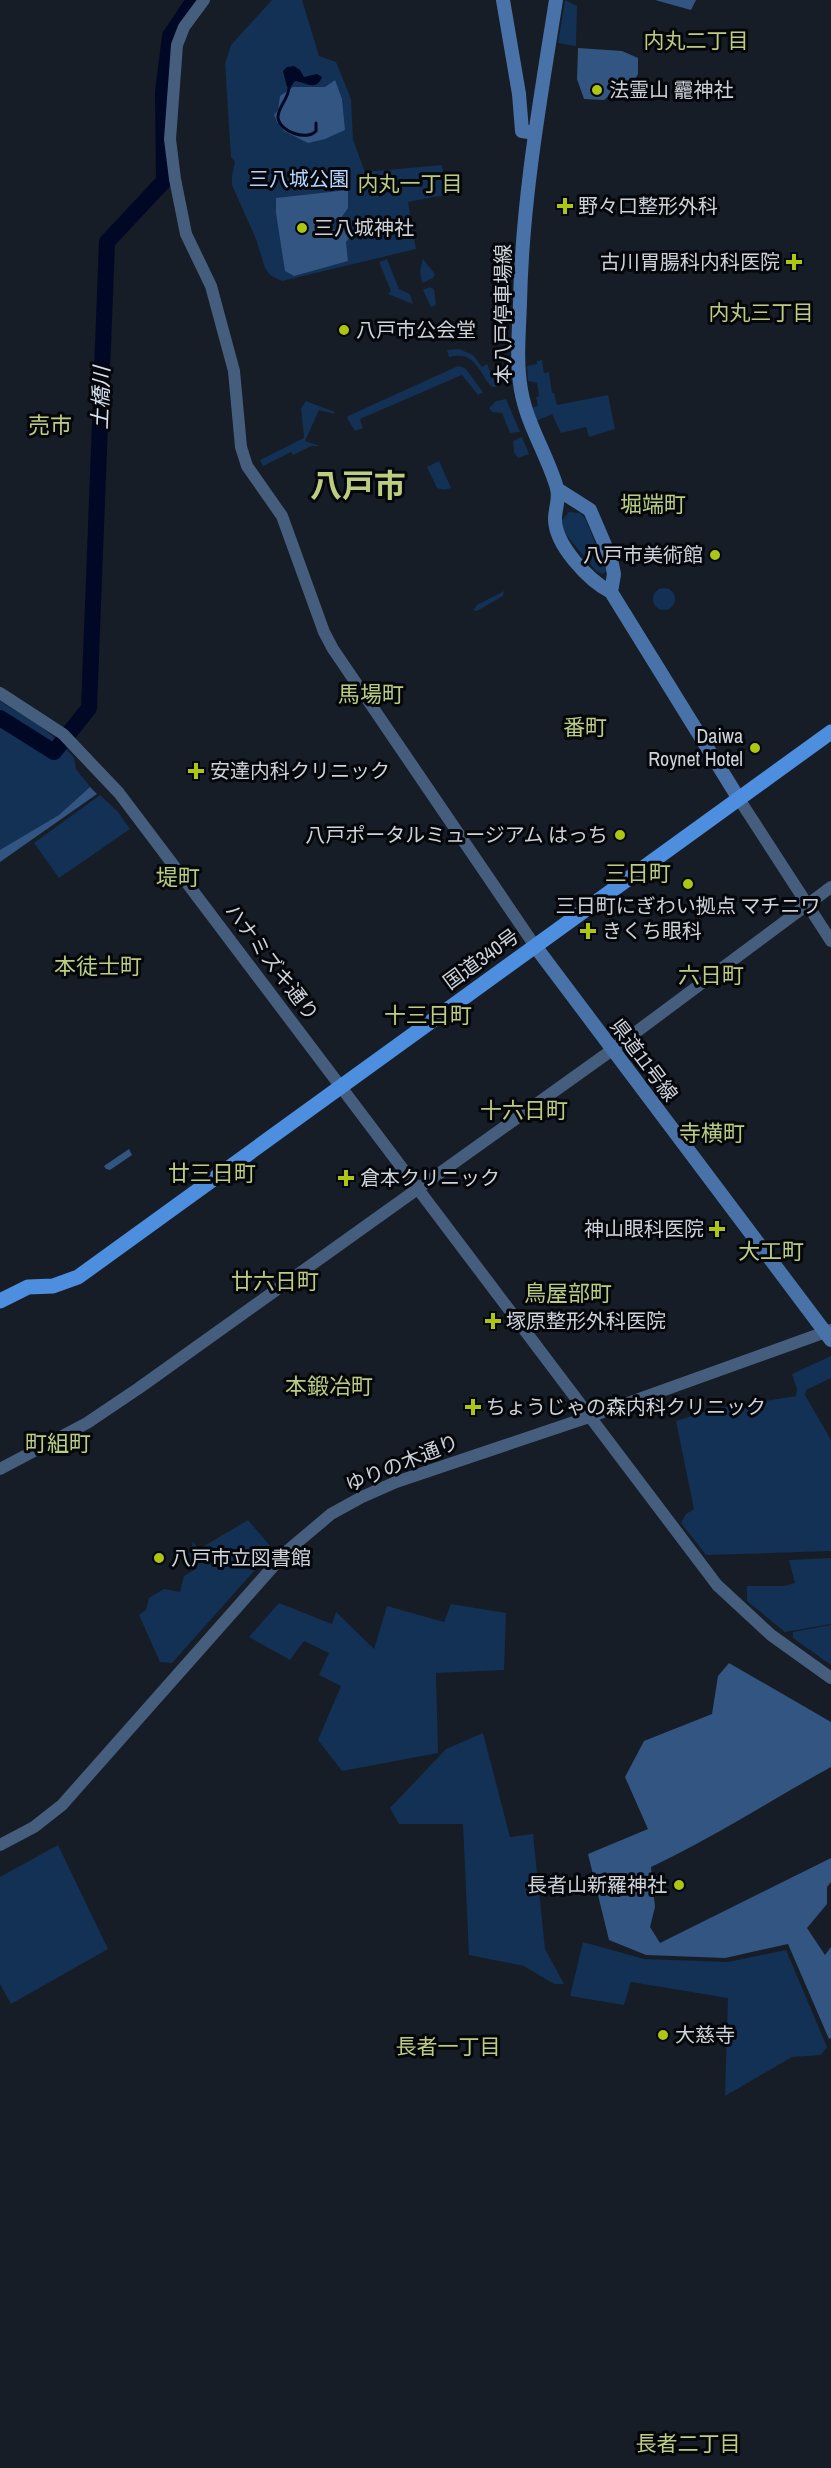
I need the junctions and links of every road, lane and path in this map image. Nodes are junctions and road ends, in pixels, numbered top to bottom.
1 (204, 0) edge
2 (503, 0) edge
3 (556, 0) edge
4 (535, 133) junction
5 (557, 489) junction
6 (611, 592) junction
7 (0, 693) edge
8 (831, 732) edge
9 (739, 799) junction
10 (831, 887) edge
11 (807, 904) junction
12 (831, 941) edge
13 (535, 946) junction
14 (612, 1050) junction
15 (340, 1087) junction
16 (418, 1186) junction
17 (0, 1301) edge
18 (829, 1334) edge
19 (588, 1417) junction
20 (0, 1469) edge
21 (831, 1678) edge
22 (0, 1845) edge

1 - 13 street
2 - 4 main road
3 - 4 main road, 本八戸停車場線
4 - 5 main road, 本八戸停車場線
5 - 6 main road
5 - 6 main road, 本八戸停車場線
6 - 9 main road, 本八戸停車場線
7 - 15 street, ハナミズキ通り
8 - 9 highway, 国道340号
9 - 11 street
9 - 13 highway, 国道340号
10 - 11 street
11 - 12 street
11 - 14 street
13 - 14 main road, 県道11号線
13 - 15 highway, 国道340号
14 - 16 street
14 - 18 main road, 県道11号線
15 - 16 street, ハナミズキ通り
15 - 17 highway, 国道340号
16 - 19 street, ハナミズキ通り
16 - 20 street
18 - 19 street, ゆりの木通り
19 - 21 street, ハナミズキ通り
19 - 22 street, ゆりの木通り

